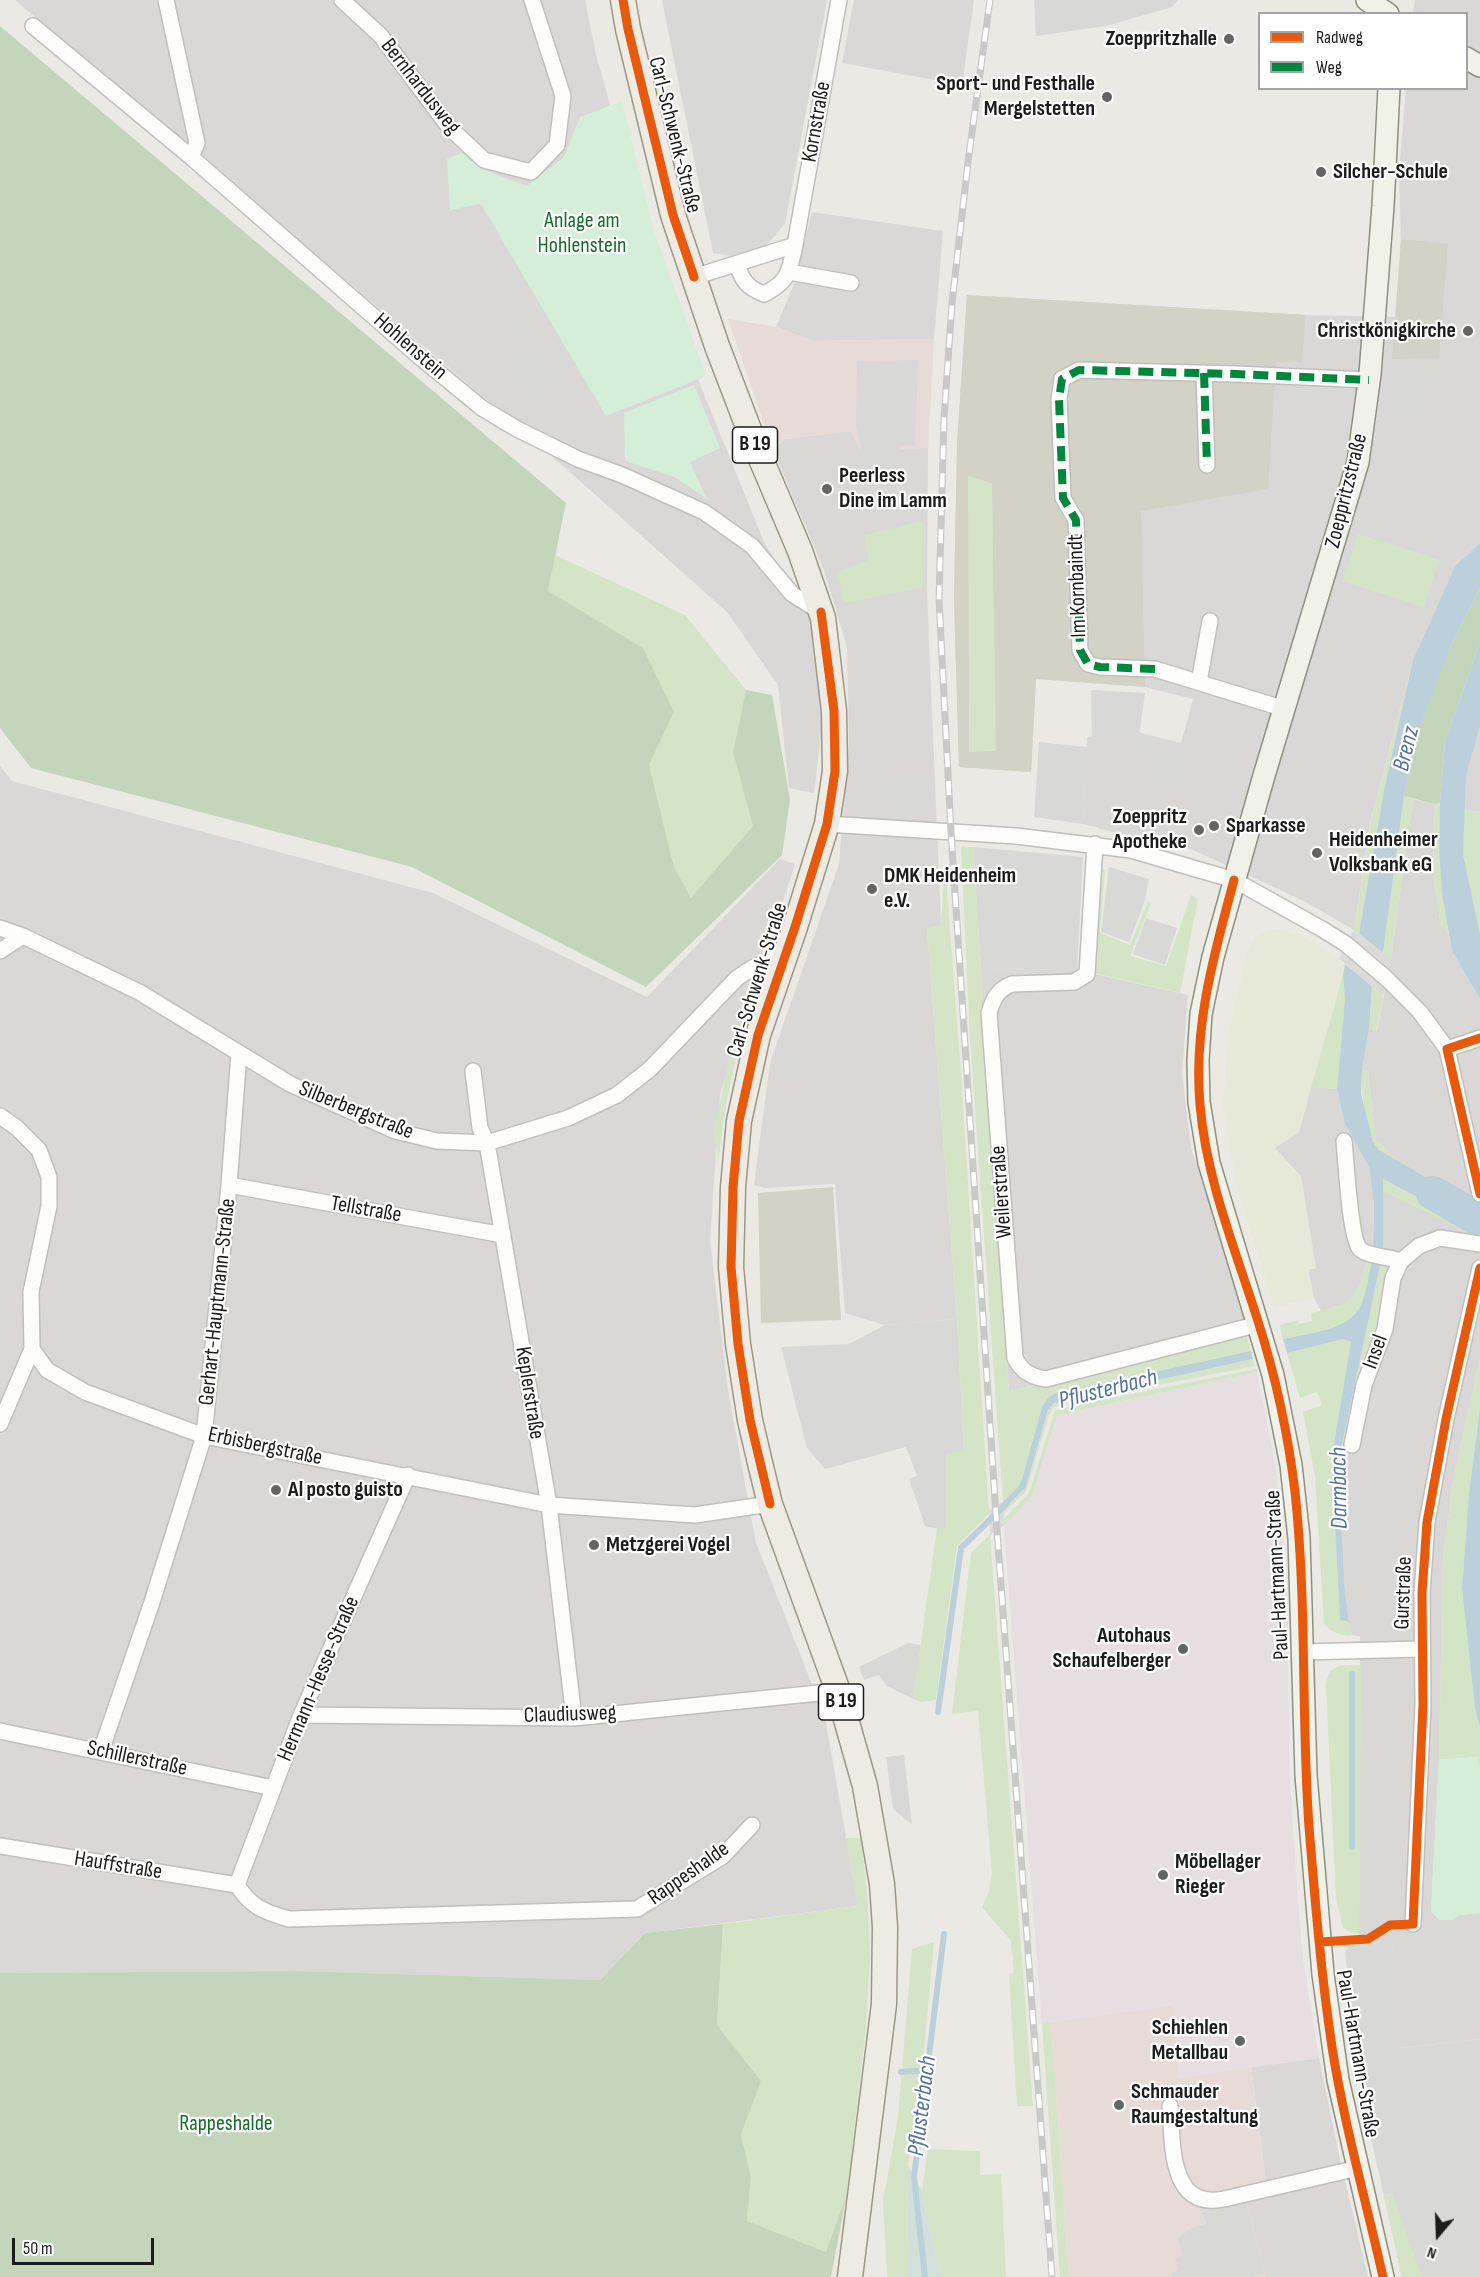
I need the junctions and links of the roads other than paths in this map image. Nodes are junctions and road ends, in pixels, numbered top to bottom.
1 (166, 0) edge
2 (342, 0) edge
3 (532, 0) edge
4 (623, 0) edge
5 (839, 0) edge
6 (1367, 0) edge
7 (1385, 12) edge
8 (33, 26) dead end
9 (1389, 90) edge
10 (191, 157) junction
11 (795, 245) junction
12 (737, 264) junction
13 (789, 272) junction
14 (694, 277) junction
15 (851, 283) dead end
16 (1204, 373) junction
17 (1370, 380) junction
18 (1207, 465) dead end
19 (812, 607) junction
20 (1210, 621) dead end
21 (1199, 682) junction
22 (1285, 709) junction
23 (827, 824) junction
24 (1095, 844) junction
25 (1234, 880) junction
26 (0, 928) edge
27 (23, 936) junction
28 (790, 942) junction
29 (0, 951) edge
30 (1480, 1038) edge
31 (1447, 1049) junction
32 (239, 1053) junction
33 (473, 1071) dead end
34 (0, 1116) edge
35 (1344, 1141) dead end
36 (487, 1143) junction
37 (230, 1185) junction
38 (1480, 1194) edge
39 (503, 1235) junction
40 (1480, 1244) edge
41 (1401, 1261) junction
42 (1480, 1268) edge
43 (1264, 1342) junction
44 (32, 1349) junction
45 (0, 1424) edge
46 (204, 1436) junction
47 (1352, 1445) dead end
48 (408, 1475) junction
49 (770, 1504) junction
50 (549, 1505) junction
51 (1422, 1649) junction
52 (1302, 1652) junction
53 (838, 1691) junction
54 (301, 1715) junction
55 (574, 1718) junction
56 (0, 1731) edge
57 (101, 1751) junction
58 (273, 1788) junction
59 (752, 1825) dead end
60 (0, 1846) edge
61 (237, 1885) junction
62 (1413, 1924) dead end
63 (1170, 2106) dead end
64 (1358, 2168) junction
65 (850, 2277) edge
66 (1383, 2277) edge

1 - 10 street
2 - 3 street, Bernhardusweg
4 - 14 main road, Carl-Schwenk-Straße / B 19
5 - 11 street, Kornstraße
6 - 7 main road
8 - 10 street, Hohlenstein
9 - 17 main road, Zoeppritzstraße
10 - 19 street, Hohlenstein
11 - 12 street
11 - 13 street, Kornstraße
12 - 13 street
12 - 14 street
13 - 15 street
14 - 19 main road, Carl-Schwenk-Straße / B 19
16 - 17 street, Im Kornbaindt
16 - 18 street
16 - 21 street, Im Kornbaindt
17 - 22 main road, Zoeppritzstraße
19 - 23 main road, Carl-Schwenk-Straße / B 19
20 - 21 street
21 - 22 street, Im Kornbaindt
22 - 25 main road, Zoeppritzstraße
23 - 24 street
23 - 28 main road, Carl-Schwenk-Straße / B 19
24 - 25 street
24 - 43 street, Weilerstraße
25 - 31 street
25 - 43 main road, Paul-Hartmann-Straße
26 - 27 street, Silberbergstraße
27 - 29 street
27 - 32 street, Silberbergstraße
28 - 36 street, Silberbergstraße
28 - 49 main road, Carl-Schwenk-Straße / B 19
30 - 31 street
31 - 38 street
32 - 36 street, Silberbergstraße
32 - 37 street, Gerhart-Hauptmann-Straße
33 - 36 street, Keplerstraße
34 - 44 street
35 - 41 street
36 - 39 street, Keplerstraße
37 - 39 street, Tellstraße
37 - 46 street, Gerhart-Hauptmann-Straße
39 - 50 street, Keplerstraße
40 - 41 street
41 - 47 street, Insel
42 - 51 street, Gurstraße
43 - 52 main road, Paul-Hartmann-Straße
44 - 45 street
44 - 46 street, Erbisbergstraße
46 - 48 street, Erbisbergstraße
46 - 57 street, Gerhart-Hauptmann-Straße
48 - 50 street, Erbisbergstraße
48 - 54 street, Hermann-Hesse-Straße
49 - 50 street, Erbisbergstraße
49 - 53 main road, Carl-Schwenk-Straße / B 19
50 - 55 street, Keplerstraße
51 - 52 street, Gurstraße
51 - 62 street, Gurstraße
52 - 64 main road, Paul-Hartmann-Straße
53 - 55 street, Claudiusweg
53 - 65 main road, Carl-Schwenk-Straße / B 19
54 - 55 street, Claudiusweg
54 - 58 street, Hermann-Hesse-Straße
56 - 57 street, Schillerstraße
57 - 58 street, Schillerstraße
58 - 61 street, Hermann-Hesse-Straße
59 - 61 street, Rappeshalde
60 - 61 street, Hauffstraße
63 - 64 street, Paul-Hartmann-Straße
64 - 66 main road, Paul-Hartmann-Straße

